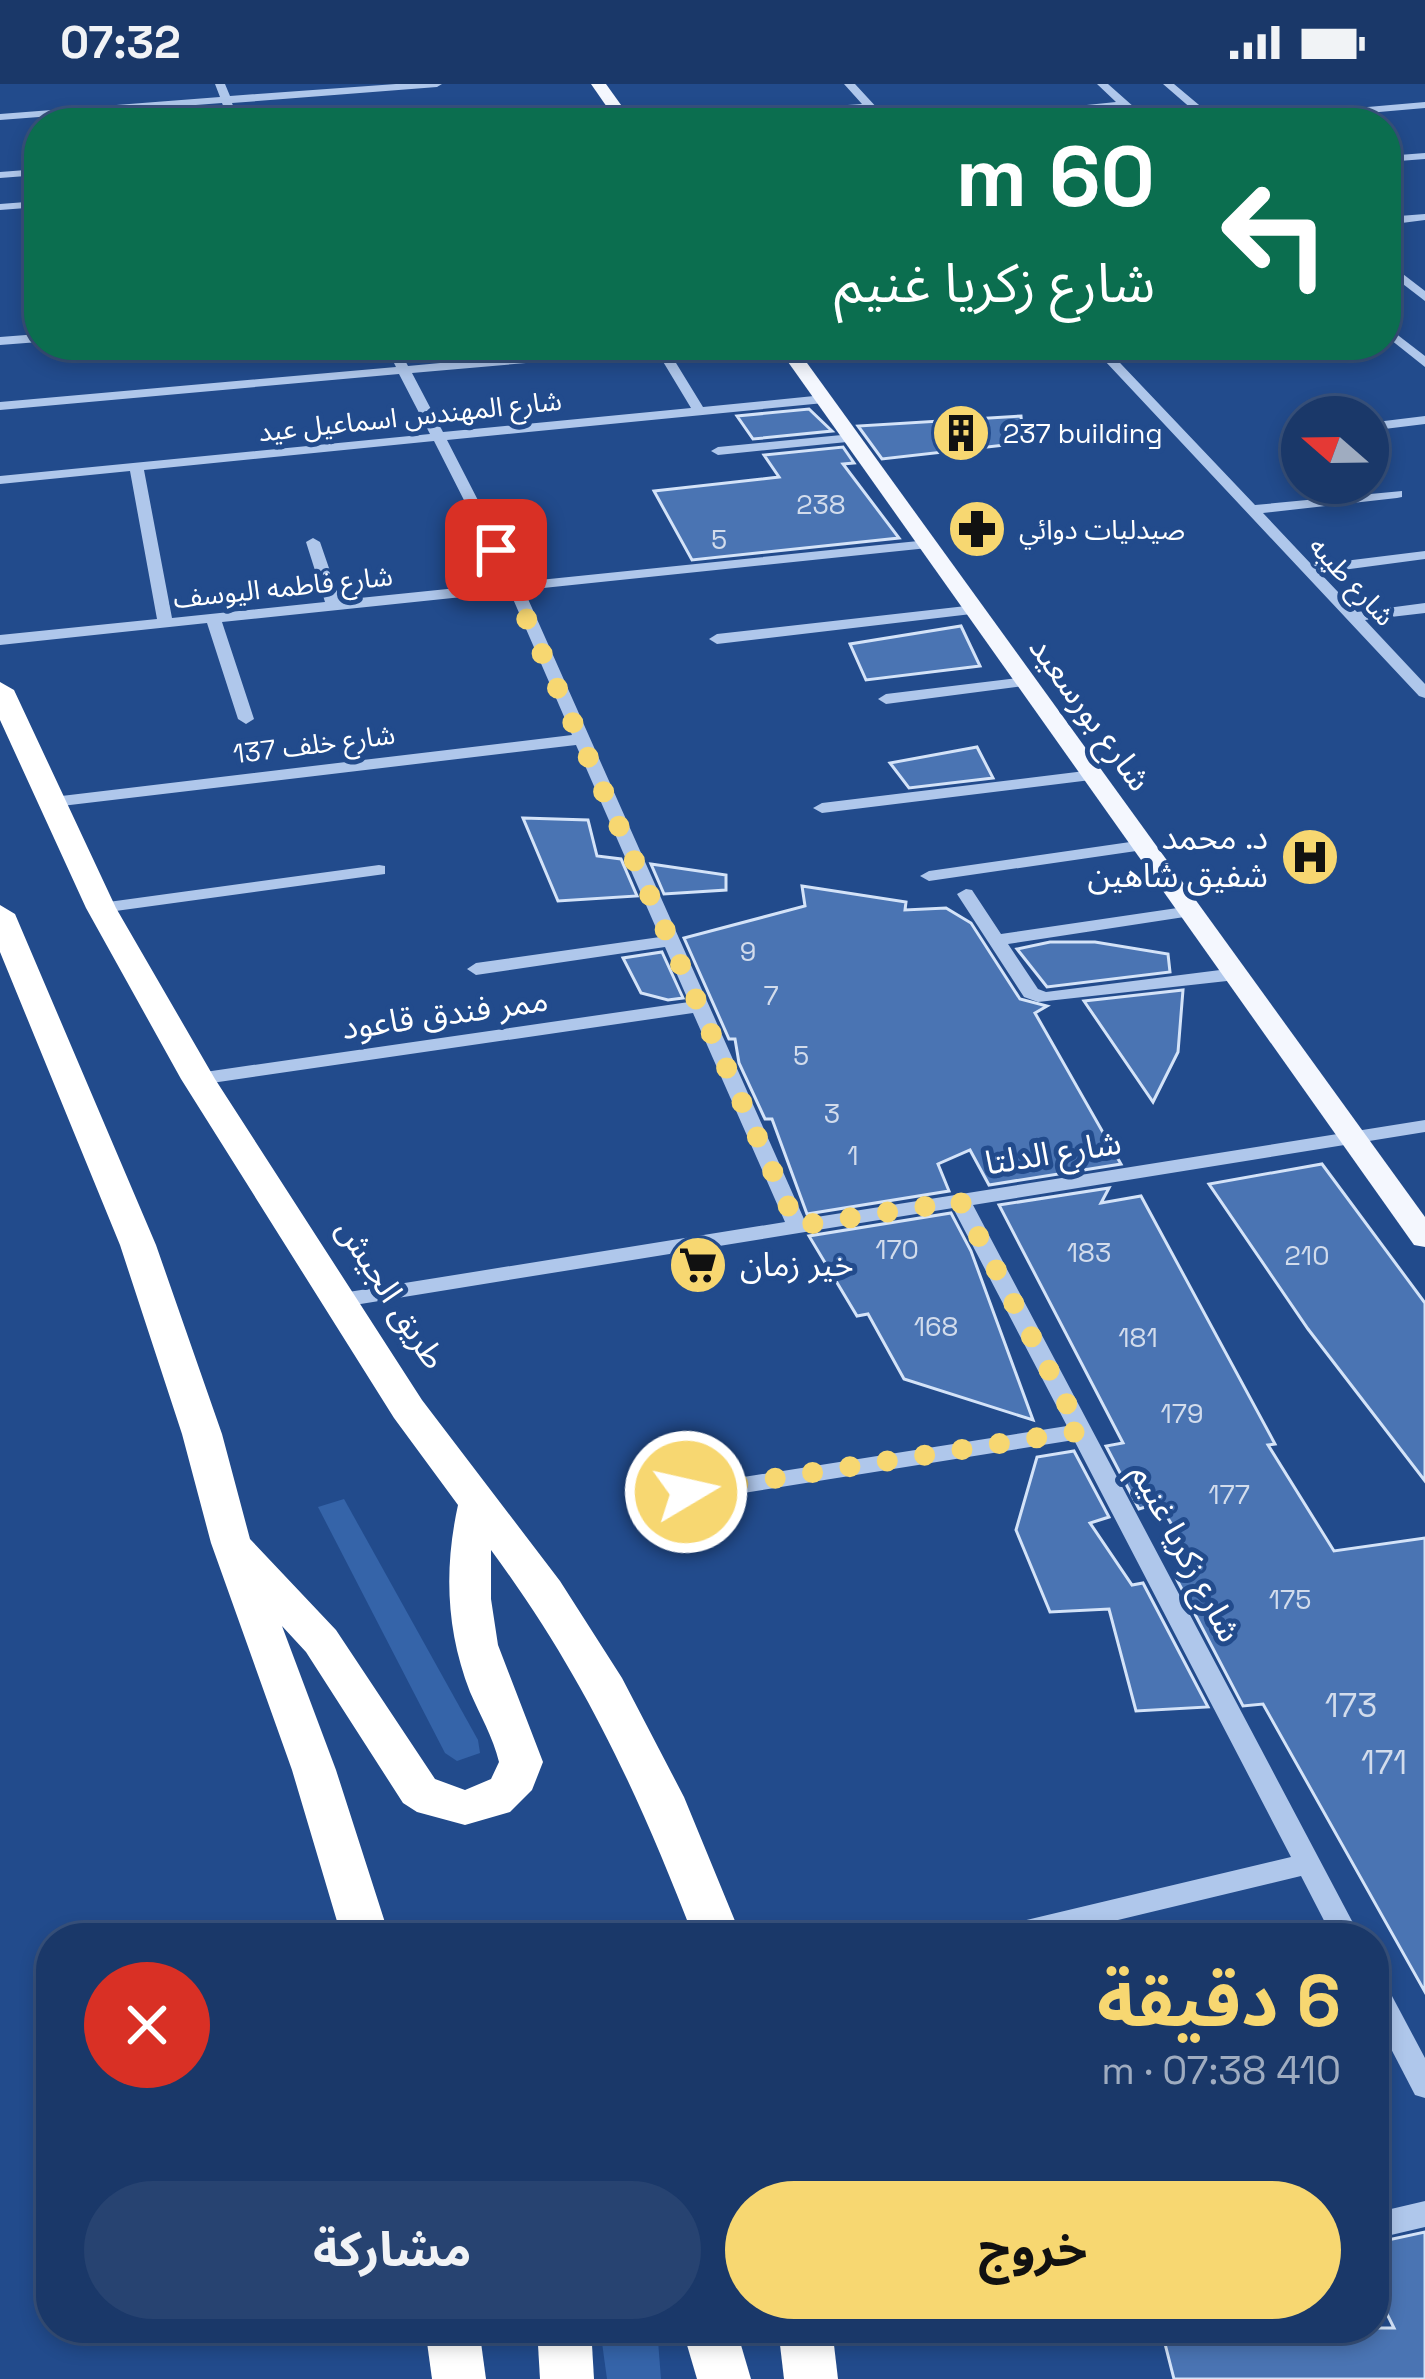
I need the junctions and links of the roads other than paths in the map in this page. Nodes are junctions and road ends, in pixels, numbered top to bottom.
1 (220, 84) edge
2 (437, 84) edge
3 (598, 84) edge
4 (849, 84) edge
5 (1102, 84) edge
6 (1168, 84) edge
7 (395, 86) edge
8 (341, 88) edge
9 (226, 100) junction
10 (1125, 104) junction
11 (1425, 105) edge
12 (871, 106) joint
13 (120, 108) edge
14 (229, 108) edge
15 (617, 108) edge
16 (849, 108) edge
17 (1075, 108) edge
18 (1130, 108) edge
19 (1197, 108) edge
20 (1390, 108) edge
21 (1401, 277) edge
22 (1425, 280) edge
23 (1406, 281) junction
24 (1425, 297) edge
25 (1401, 343) edge
26 (399, 360) edge
27 (504, 360) edge
28 (667, 360) edge
29 (796, 360) edge
30 (1110, 360) edge
31 (1425, 364) edge
32 (404, 369) junction
33 (824, 399) junction
34 (0, 406) edge
35 (699, 412) junction
36 (1425, 420) edge
37 (1389, 424) edge
38 (438, 437) junction
39 (852, 438) junction
40 (718, 452) dead end
41 (136, 467) junction
42 (0, 480) edge
43 (1397, 494) dead end
44 (1252, 510) junction
45 (313, 542) dead end
46 (928, 544) junction
47 (1425, 555) edge
48 (1309, 570) junction
49 (515, 587) junction
50 (334, 606) junction
51 (1425, 608) edge
52 (975, 610) junction
53 (1353, 617) junction
54 (213, 618) junction
55 (164, 623) junction
56 (717, 639) dead end
57 (0, 640) edge
58 (1026, 682) junction
59 (0, 690) edge
60 (1425, 693) edge
61 (886, 699) dead end
62 (246, 719) dead end
63 (582, 739) junction
64 (1093, 775) junction
65 (53, 802) junction
66 (822, 808) dead end
67 (1144, 845) junction
68 (379, 870) dead end
69 (929, 875) dead end
70 (966, 894) dead end
71 (101, 908) junction
72 (1191, 911) junction
73 (0, 914) edge
74 (997, 940) junction
75 (671, 941) junction
76 (476, 969) dead end
77 (1235, 974) junction
78 (700, 1006) junction
79 (198, 1079) junction
80 (1425, 1126) edge
81 (1354, 1139) junction
82 (960, 1201) junction
83 (797, 1226) junction
84 (1425, 1238) edge
85 (336, 1301) junction
86 (1081, 1431) junction
87 (668, 1497) dead end
88 (478, 1505) junction
89 (231, 1543) junction
90 (1308, 1864) junction
91 (361, 1923) edge
92 (712, 1923) edge
93 (1060, 1923) edge
94 (1339, 1923) edge
95 (1389, 2037) edge
96 (1425, 2086) edge
97 (1425, 2214) edge
98 (1389, 2222) edge
99 (454, 2343) edge
100 (565, 2343) edge
101 (713, 2343) edge
102 (807, 2343) edge
103 (459, 2379) edge
104 (567, 2379) edge
105 (724, 2379) edge
106 (811, 2379) edge

1 - 9 street
2 - 7 street
3 - 15 main road
4 - 12 street
5 - 10 street
6 - 19 street
7 - 8 street
8 - 9 street
9 - 13 street
9 - 14 street
10 - 17 street
10 - 18 street
11 - 20 street
12 - 16 street
21 - 23 street
22 - 23 street
23 - 24 street
25 - 31 street
26 - 32 street
27 - 32 street
28 - 35 street
29 - 33 main road, شارع بورسعيد
30 - 44 street, شارع طيبه
32 - 34 street
32 - 38 street
33 - 35 street, شارع المهندس اسماعيل عيد
33 - 39 main road, شارع بورسعيد
35 - 38 street, شارع المهندس اسماعيل عيد
36 - 37 street
38 - 41 street, شارع المهندس اسماعيل عيد
38 - 49 street
39 - 40 street
39 - 46 main road, شارع بورسعيد
41 - 42 street, شارع المهندس اسماعيل عيد
41 - 55 street
43 - 44 street
44 - 48 street, شارع طيبه
45 - 50 street
46 - 49 street, شارع فاطمه اليوسف
46 - 52 main road, شارع بورسعيد
47 - 48 street
48 - 53 street, شارع طيبه
49 - 50 street, شارع فاطمه اليوسف
49 - 63 street
50 - 54 street, شارع فاطمه اليوسف
51 - 53 street
52 - 56 street
52 - 58 main road, شارع بورسعيد
53 - 60 street, شارع طيبه
54 - 55 street, شارع فاطمه اليوسف
54 - 62 street
55 - 57 street, شارع فاطمه اليوسف
58 - 61 street
58 - 64 main road, شارع بورسعيد
59 - 65 highway, طريق الجيش
63 - 65 street, شارع خلف 137
63 - 75 street
64 - 66 street
64 - 67 main road, شارع بورسعيد
65 - 71 highway, طريق الجيش
67 - 69 street
67 - 72 main road, شارع بورسعيد
68 - 71 street
70 - 74 street
71 - 79 highway, طريق الجيش
72 - 74 street
72 - 77 main road, شارع بورسعيد
73 - 89 highway
74 - 77 street
75 - 76 street
75 - 78 street
77 - 81 main road, شارع بورسعيد
78 - 79 street, ممر فندق قاعود
78 - 83 street
79 - 85 highway, طريق الجيش
80 - 81 street, شارع الدلتا
81 - 82 street, شارع الدلتا
81 - 84 main road, شارع بورسعيد
82 - 83 street, شارع الدلتا
82 - 86 street, شارع زكريا غنيم
83 - 85 street, شارع الدلتا
85 - 88 highway, طريق الجيش
86 - 87 street
86 - 90 street, شارع زكريا غنيم
88 - 89 highway
88 - 92 highway, طريق الجيش
89 - 91 highway
90 - 93 street
90 - 94 street, شارع زكريا غنيم
95 - 96 street
97 - 98 street
99 - 103 highway
100 - 104 highway
101 - 105 highway
102 - 106 highway

